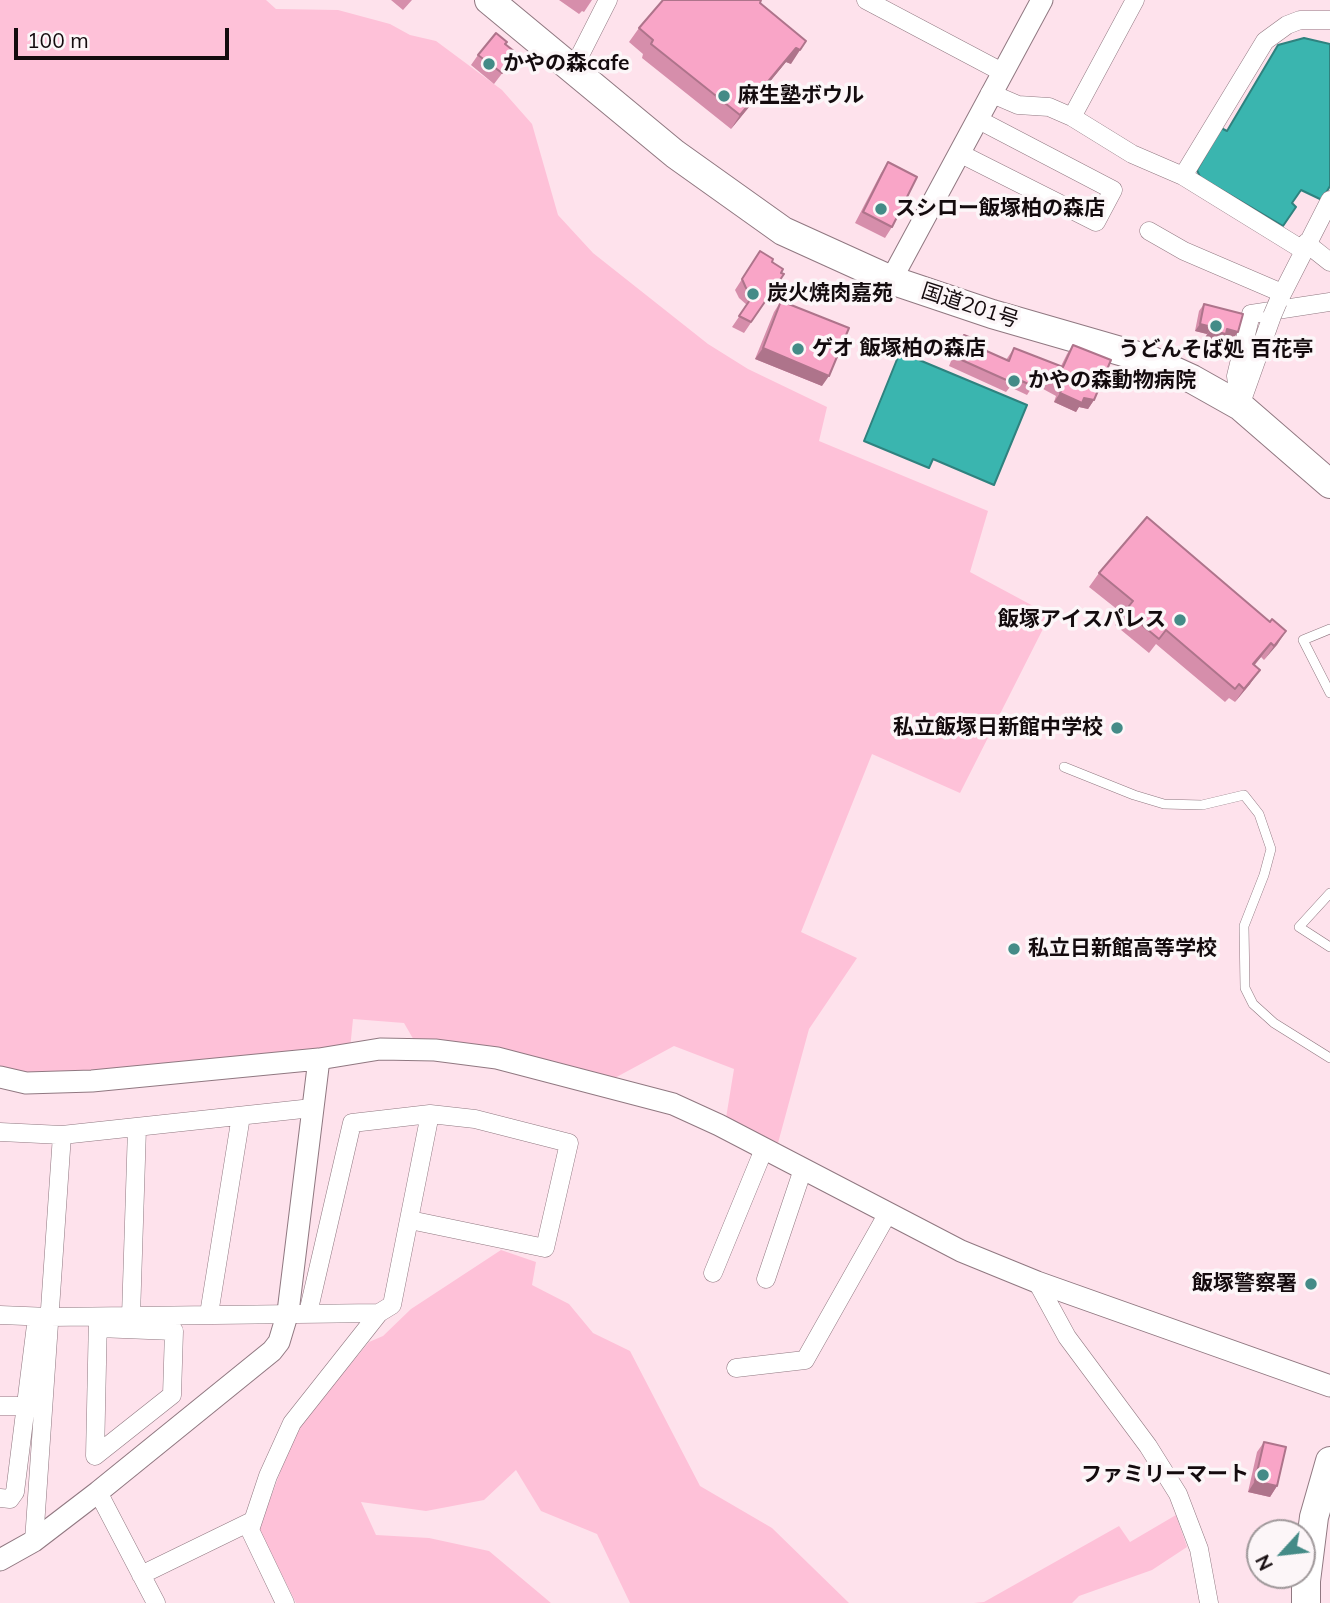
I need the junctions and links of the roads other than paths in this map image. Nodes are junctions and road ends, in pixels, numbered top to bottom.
1 (488, 0) edge
2 (608, 0) edge
3 (866, 0) edge
4 (1042, 0) edge
5 (1135, 0) edge
6 (1330, 20) edge
7 (573, 69) junction
8 (1002, 72) junction
9 (990, 93) junction
10 (1072, 117) junction
11 (977, 119) junction
12 (959, 153) junction
13 (1183, 176) junction
14 (1330, 200) edge
15 (1149, 231) dead end
16 (1305, 246) junction
17 (1330, 262) edge
18 (891, 280) junction
19 (1330, 302) edge
20 (1277, 304) junction
21 (1240, 406) junction
22 (1330, 484) edge
23 (1330, 629) edge
24 (1330, 693) edge
25 (1064, 767) dead end
26 (1330, 893) edge
27 (1330, 947) edge
28 (1330, 1058) edge
29 (319, 1059) junction
30 (0, 1077) edge
31 (312, 1108) junction
32 (430, 1114) junction
33 (241, 1116) junction
34 (136, 1128) junction
35 (0, 1132) edge
36 (62, 1135) junction
37 (764, 1149) junction
38 (803, 1169) junction
39 (888, 1213) junction
40 (410, 1220) junction
41 (713, 1273) dead end
42 (766, 1279) dead end
43 (1037, 1282) junction
44 (298, 1313) junction
45 (379, 1313) junction
46 (209, 1314) junction
47 (0, 1315) edge
48 (131, 1316) junction
49 (43, 1317) junction
50 (98, 1322) junction
51 (736, 1368) dead end
52 (1330, 1386) edge
53 (0, 1406) edge
54 (26, 1406) junction
55 (1330, 1461) edge
56 (98, 1492) junction
57 (0, 1498) edge
58 (253, 1521) junction
59 (34, 1541) junction
60 (0, 1560) edge
61 (141, 1575) junction
62 (156, 1603) edge
63 (285, 1603) edge
64 (1209, 1603) edge
65 (1306, 1603) edge

1 - 7 highway, 国道201号
2 - 7 street
3 - 8 street
4 - 8 street
5 - 10 street
6 - 13 street
7 - 18 highway, 国道201号
8 - 9 street
9 - 10 street
9 - 11 street
10 - 13 street
11 - 12 street
11 - 12 street
12 - 18 street
13 - 16 street
14 - 16 street
15 - 20 street
16 - 17 street
16 - 20 street
18 - 21 highway, 国道201号
19 - 21 street
20 - 21 street
21 - 22 highway, 国道201号
23 - 24 lane
25 - 28 lane
26 - 27 lane
29 - 30 street
29 - 31 street
29 - 37 street
31 - 33 street
31 - 44 street
32 - 40 street
32 - 40 street
32 - 44 street
33 - 34 street
33 - 46 street
34 - 36 street
34 - 48 street
35 - 36 street
36 - 49 street
37 - 38 street
37 - 41 street
38 - 39 street
38 - 42 street
39 - 43 street
39 - 51 street
40 - 45 street
43 - 52 street
43 - 64 street
44 - 45 street
44 - 46 street
44 - 56 street
45 - 58 street
46 - 48 street
47 - 49 street
48 - 50 street
49 - 50 street
49 - 54 street
49 - 59 street
50 - 50 street
53 - 54 street
54 - 57 street
55 - 65 highway
56 - 59 street
56 - 61 street
58 - 61 street
58 - 63 street
59 - 60 street
61 - 62 street

